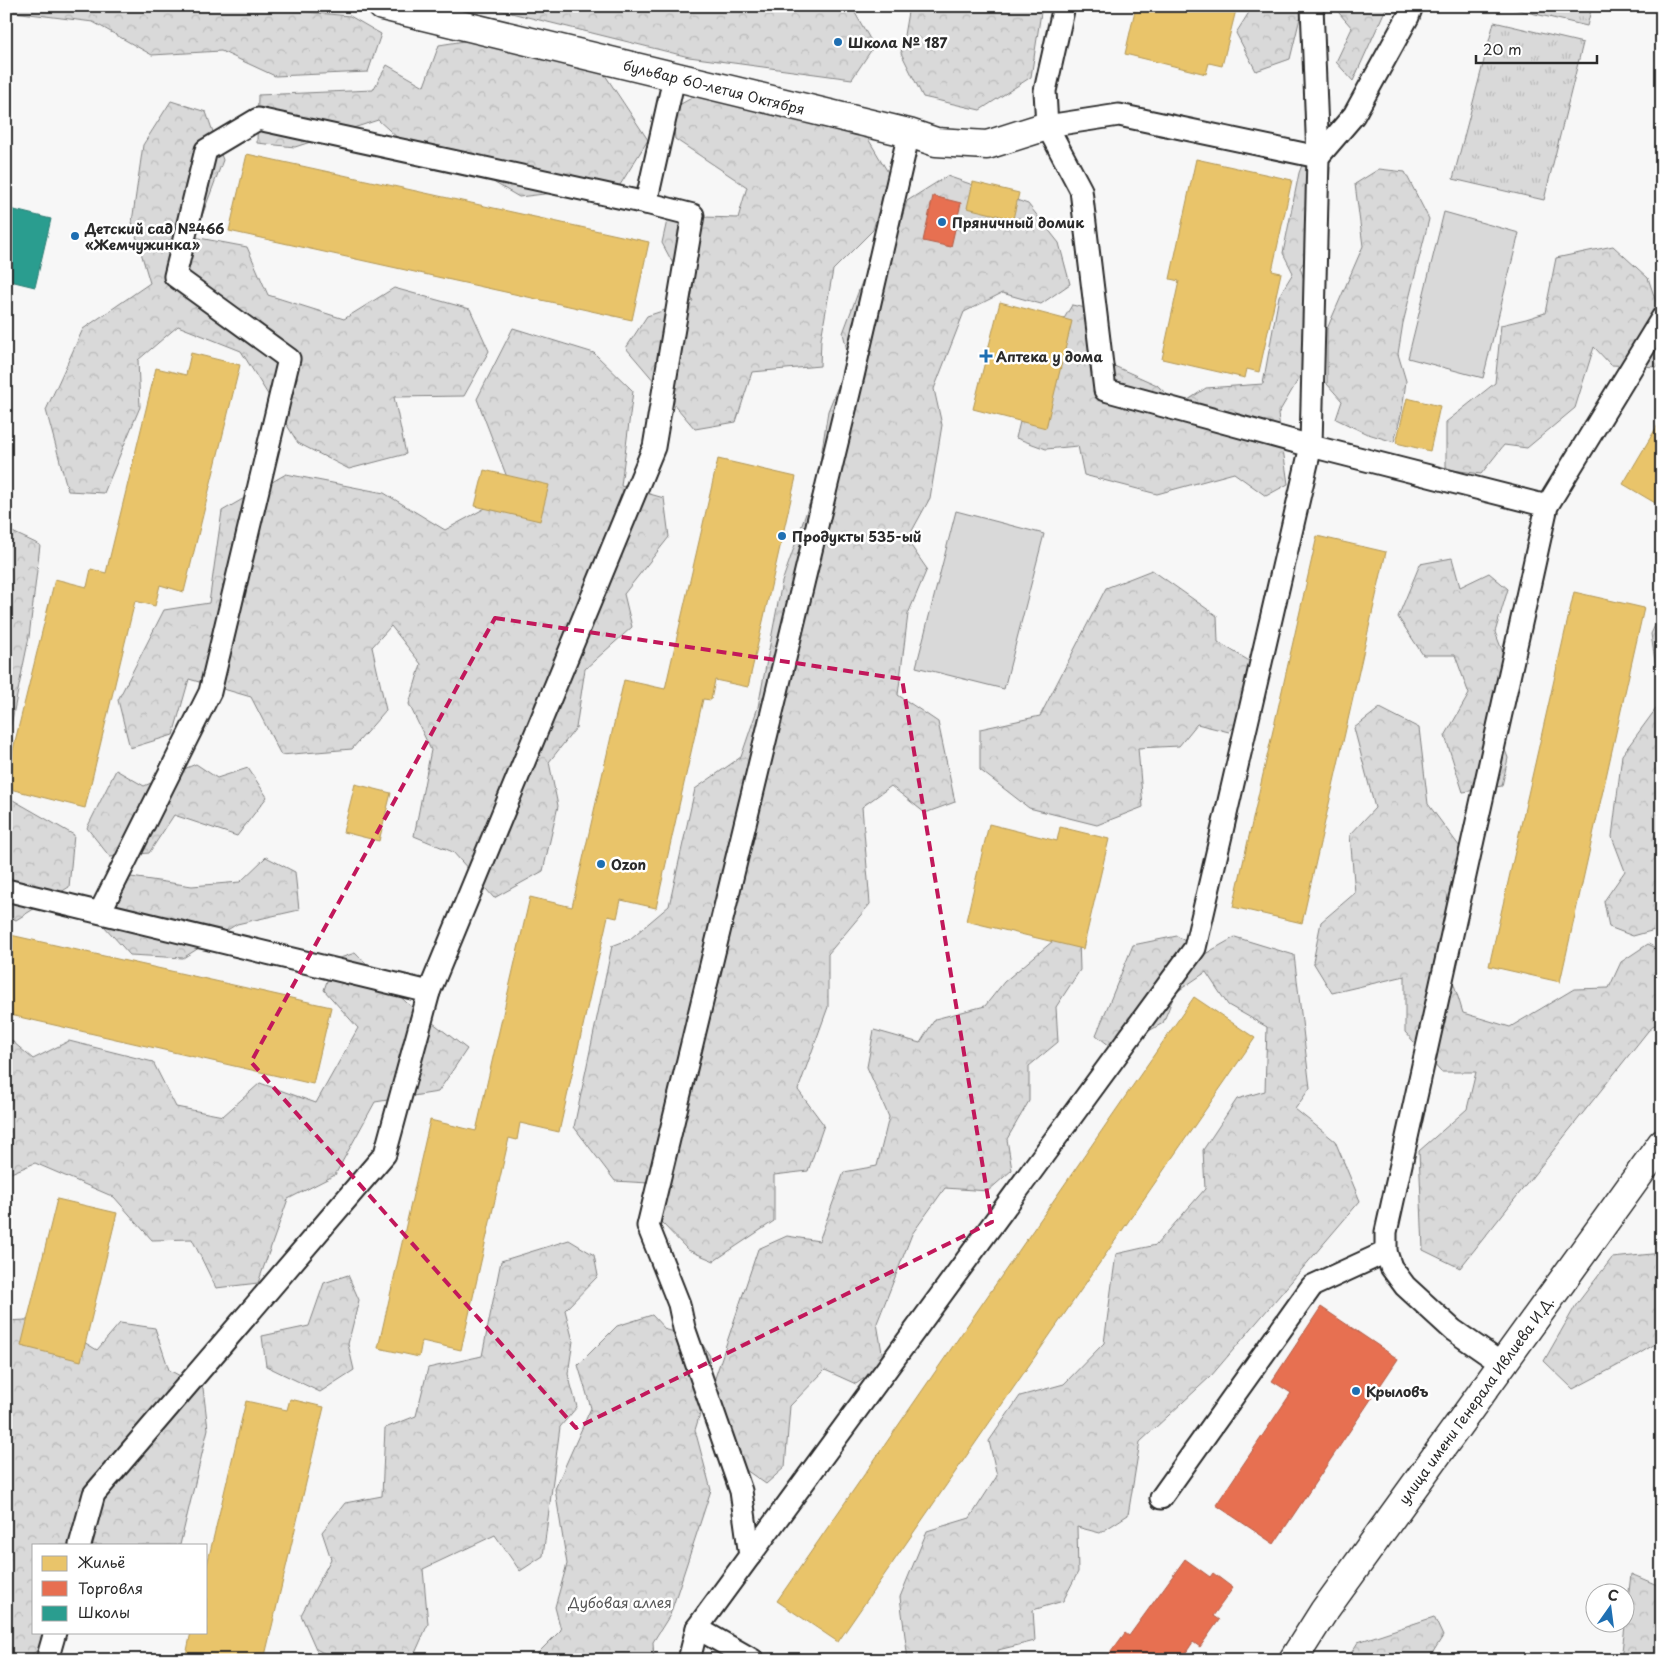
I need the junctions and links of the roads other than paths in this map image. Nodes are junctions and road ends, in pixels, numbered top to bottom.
1 (382, 6) edge
2 (1064, 6) edge
3 (1312, 6) edge
4 (1412, 6) edge
5 (674, 78) junction
6 (1047, 126) junction
7 (909, 133) junction
8 (1318, 156) junction
9 (646, 203) junction
10 (1662, 318) edge
11 (1311, 446) junction
12 (1546, 506) junction
13 (6, 890) edge
14 (100, 912) junction
15 (428, 992) junction
16 (1662, 1142) edge
17 (1386, 1252) junction
18 (1502, 1364) junction
19 (1161, 1498) dead end
20 (80, 1544) edge
21 (750, 1556) junction
22 (697, 1628) junction
23 (54, 1634) edge
24 (48, 1660) edge
25 (689, 1660) edge
26 (753, 1660) edge
27 (1293, 1660) edge

1 - 5 street, бульвар 60-летия Октября
2 - 6 lane
3 - 8 lane
4 - 8 lane
5 - 7 street, бульвар 60-летия Октября
5 - 9 lane
6 - 7 street, бульвар 60-летия Октября
6 - 8 lane
6 - 11 lane
7 - 21 lane
8 - 11 lane
9 - 14 lane
9 - 15 lane
10 - 12 lane
11 - 12 lane
11 - 21 lane
12 - 17 lane
13 - 14 lane
14 - 15 lane
15 - 20 lane
16 - 18 street, улица имени Генерала Ивлиева И.Д.
17 - 18 lane
17 - 19 lane
18 - 27 street, улица имени Генерала Ивлиева И.Д.
21 - 22 lane
22 - 25 lane
22 - 26 lane
23 - 24 lane

